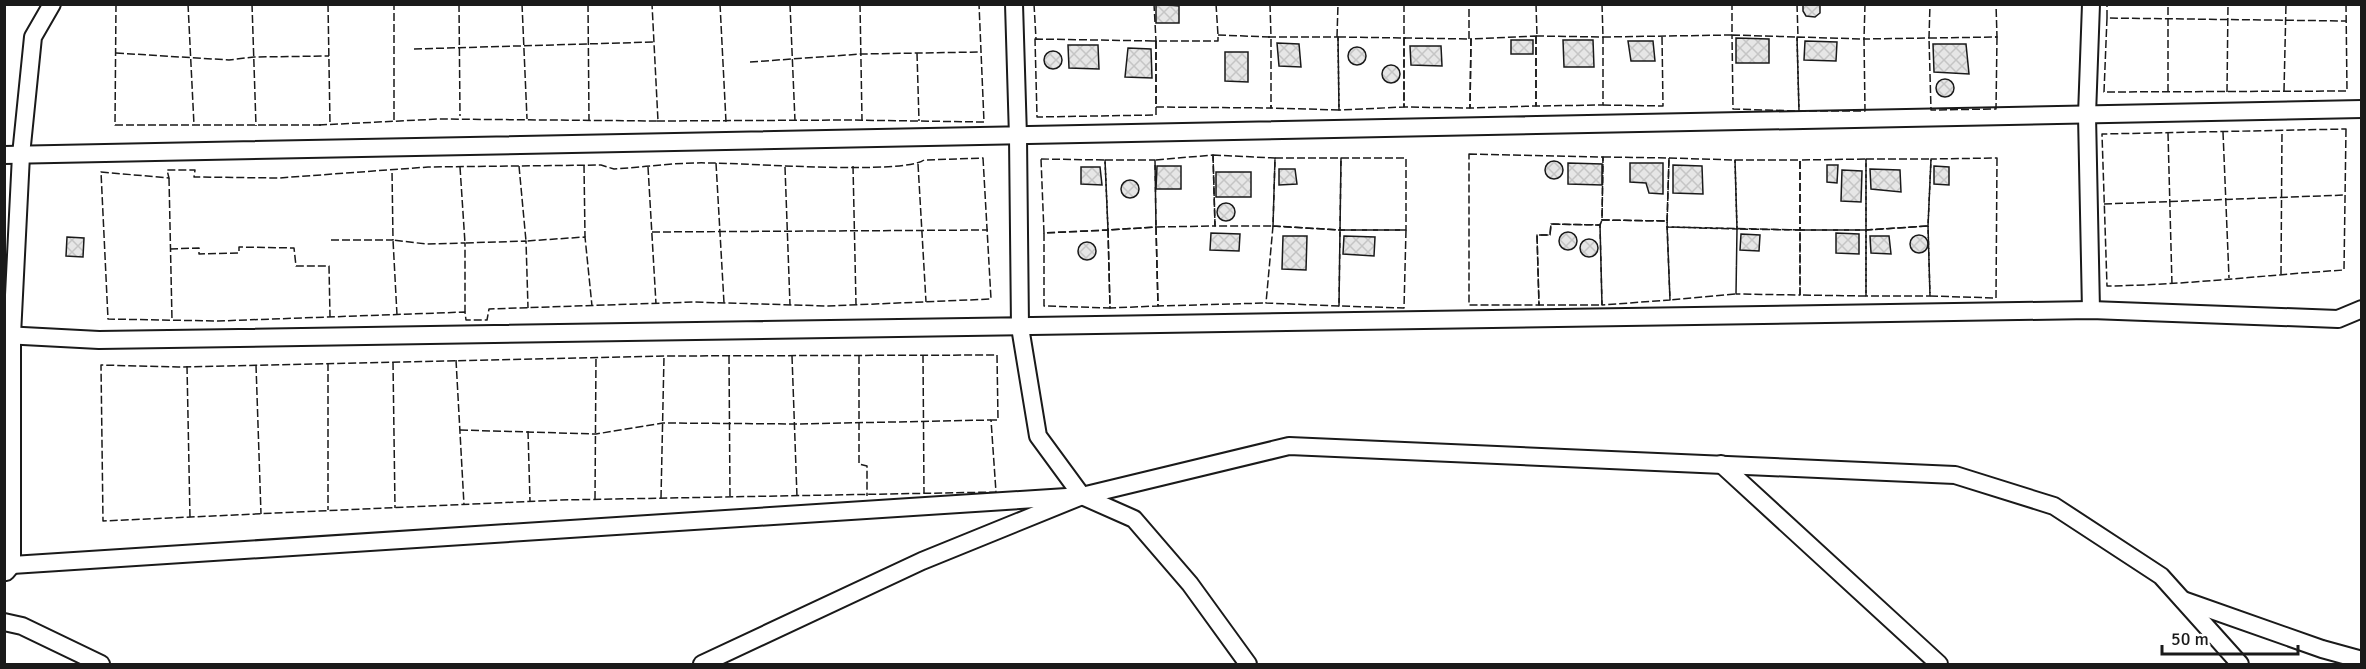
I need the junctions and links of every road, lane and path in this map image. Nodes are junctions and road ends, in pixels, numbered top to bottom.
1 (52, 4) edge
2 (1014, 4) edge
3 (2091, 4) edge
4 (2361, 109) edge
5 (2087, 115) junction
6 (1018, 136) junction
7 (13, 155) edge
8 (2361, 309) edge
9 (2091, 310) junction
10 (1020, 327) junction
11 (8, 335) edge
12 (1720, 464) junction
13 (1082, 496) junction
14 (8, 569) edge
15 (2182, 599) junction
16 (4, 622) edge
17 (2361, 660) edge
18 (100, 664) edge
19 (702, 664) edge
20 (1248, 664) edge
21 (1938, 664) edge
22 (2240, 664) edge

1 - 7 street
2 - 6 street
3 - 5 street
4 - 5 street
5 - 6 street
5 - 9 street
6 - 7 street
6 - 10 street
7 - 11 street
8 - 9 street
9 - 10 street
10 - 11 street
10 - 13 street
11 - 14 street
12 - 13 street
12 - 15 street
12 - 21 street
13 - 14 street
13 - 19 street
13 - 20 street
15 - 17 street
15 - 22 street
16 - 18 street

